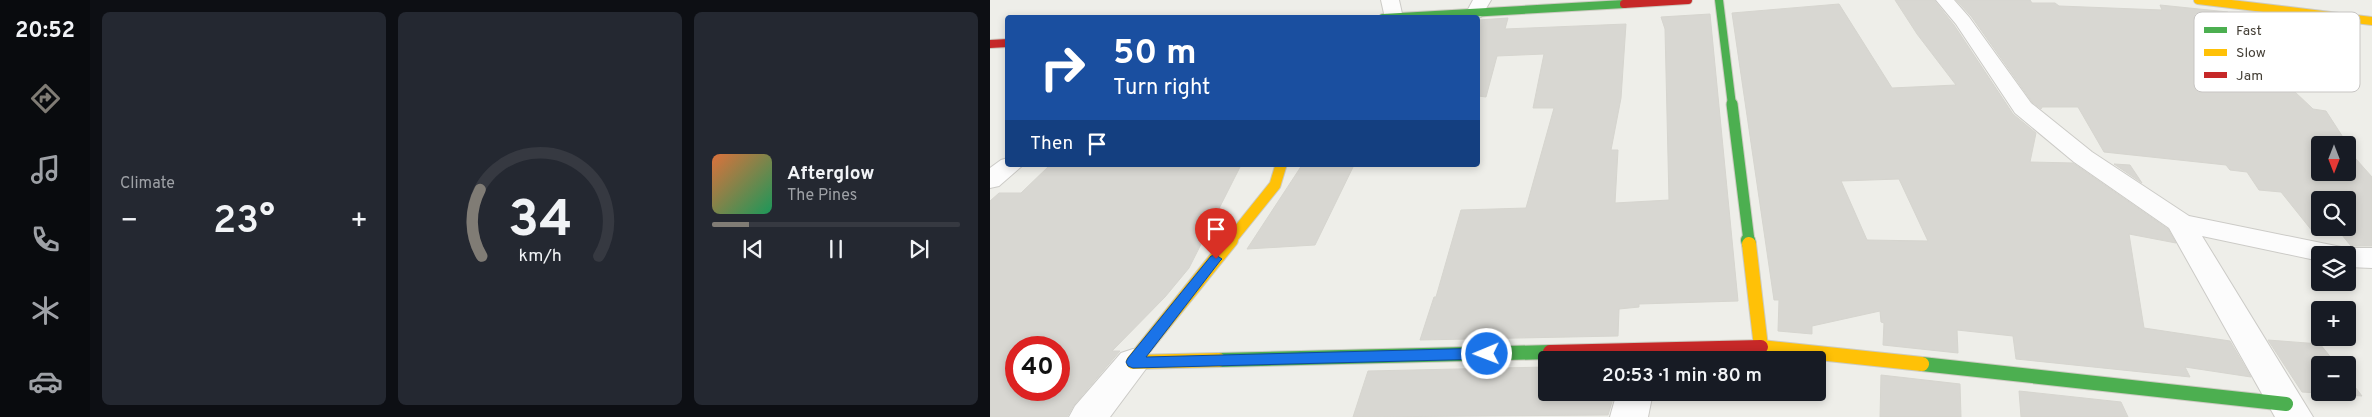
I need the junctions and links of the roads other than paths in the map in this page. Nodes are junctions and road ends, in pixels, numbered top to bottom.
1 (1390, 0) edge
2 (1688, 0) edge
3 (1719, 0) edge
4 (1945, 0) edge
5 (2198, 0) edge
6 (1479, 6) edge
7 (2297, 12) edge
8 (1394, 15) edge
9 (1409, 15) edge
10 (1005, 43) edge
11 (990, 44) edge
12 (1007, 167) edge
13 (1280, 167) edge
14 (990, 180) edge
15 (2180, 223) junction
16 (2311, 250) edge
17 (2356, 257) edge
18 (2372, 258) edge
19 (1761, 347) junction
20 (1702, 351) edge
21 (1538, 356) edge
22 (1133, 362) junction
23 (1633, 401) edge
24 (2290, 411) edge
25 (1088, 417) edge
26 (1629, 417) edge

1 - 8 street
2 - 6 street
3 - 19 street
4 - 15 street
5 - 7 street
6 - 9 street
10 - 11 street
12 - 14 street
13 - 22 street
15 - 16 street
15 - 24 street
17 - 18 street
19 - 20 street
19 - 24 street
21 - 22 street
22 - 25 street
23 - 26 street

